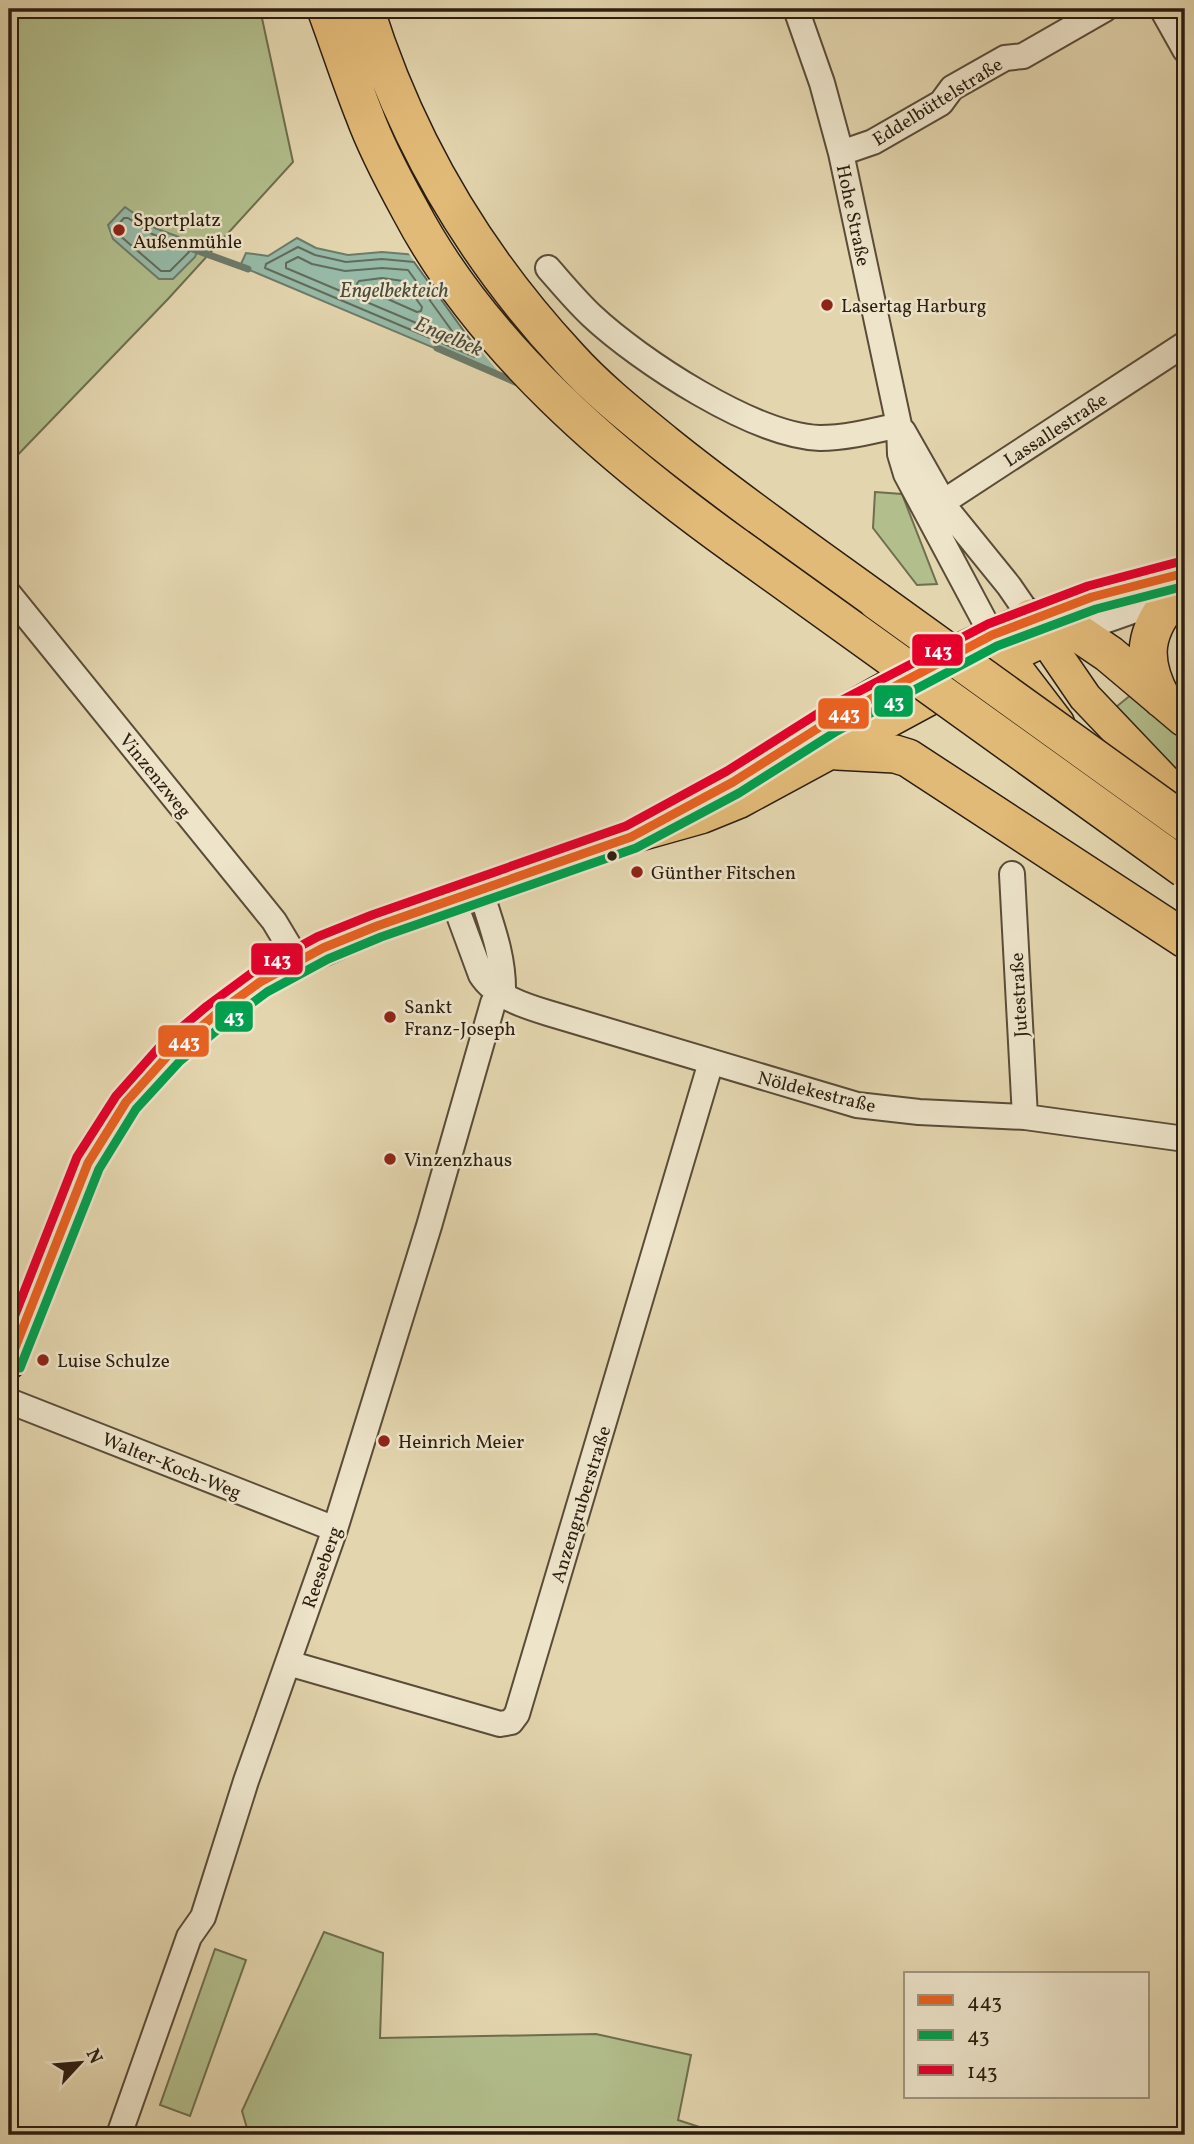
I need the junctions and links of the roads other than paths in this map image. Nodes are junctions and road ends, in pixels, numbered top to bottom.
1 (326, 9) edge
2 (365, 9) edge
3 (796, 9) edge
4 (1105, 9) edge
5 (1162, 9) edge
6 (1185, 50) edge
7 (841, 153) junction
8 (548, 268) dead end
9 (1185, 344) edge
10 (899, 425) junction
11 (934, 508) junction
12 (1182, 587) edge
13 (9, 594) edge
14 (1050, 630) junction
15 (999, 646) junction
16 (1173, 709) edge
17 (837, 751) junction
18 (1185, 802) edge
19 (1185, 823) edge
20 (631, 836) junction
21 (1185, 848) edge
22 (1185, 869) edge
23 (1012, 874) dead end
24 (467, 894) junction
25 (1185, 939) edge
26 (298, 961) junction
27 (503, 993) junction
28 (711, 1062) junction
29 (1025, 1117) junction
30 (1185, 1139) edge
31 (9, 1363) edge
32 (9, 1401) edge
33 (335, 1529) junction
34 (288, 1663) junction
35 (119, 2135) edge

1 - 22 highway, bridge
2 - 19 highway, bridge
3 - 7 street, Hohe Straße
4 - 7 street, Eddelbüttelstraße
5 - 6 street
7 - 10 street, Hohe Straße
8 - 10 street
9 - 11 street, Lassallestraße
10 - 11 street, Hohe Straße
11 - 14 street, Hohe Straße
11 - 15 street, Hohe Straße
12 - 14 street
12 - 14 street
12 - 16 highway
13 - 26 street, Vinzenzweg
14 - 15 main road
14 - 16 highway
14 - 18 main road
15 - 17 main road
15 - 20 main road
15 - 21 main road
17 - 20 main road
17 - 25 highway
20 - 24 main road
23 - 29 street, Jutestraße
24 - 26 main road
24 - 27 street, Nöldekestraße
26 - 31 main road
27 - 28 street, Nöldekestraße
27 - 33 street, Reeseberg
28 - 29 street, Nöldekestraße
28 - 34 street, Anzengruberstraße
29 - 30 street, Nöldekestraße
32 - 33 street, Walter-Koch-Weg
33 - 34 street, Reeseberg
34 - 35 street, Reeseberg

